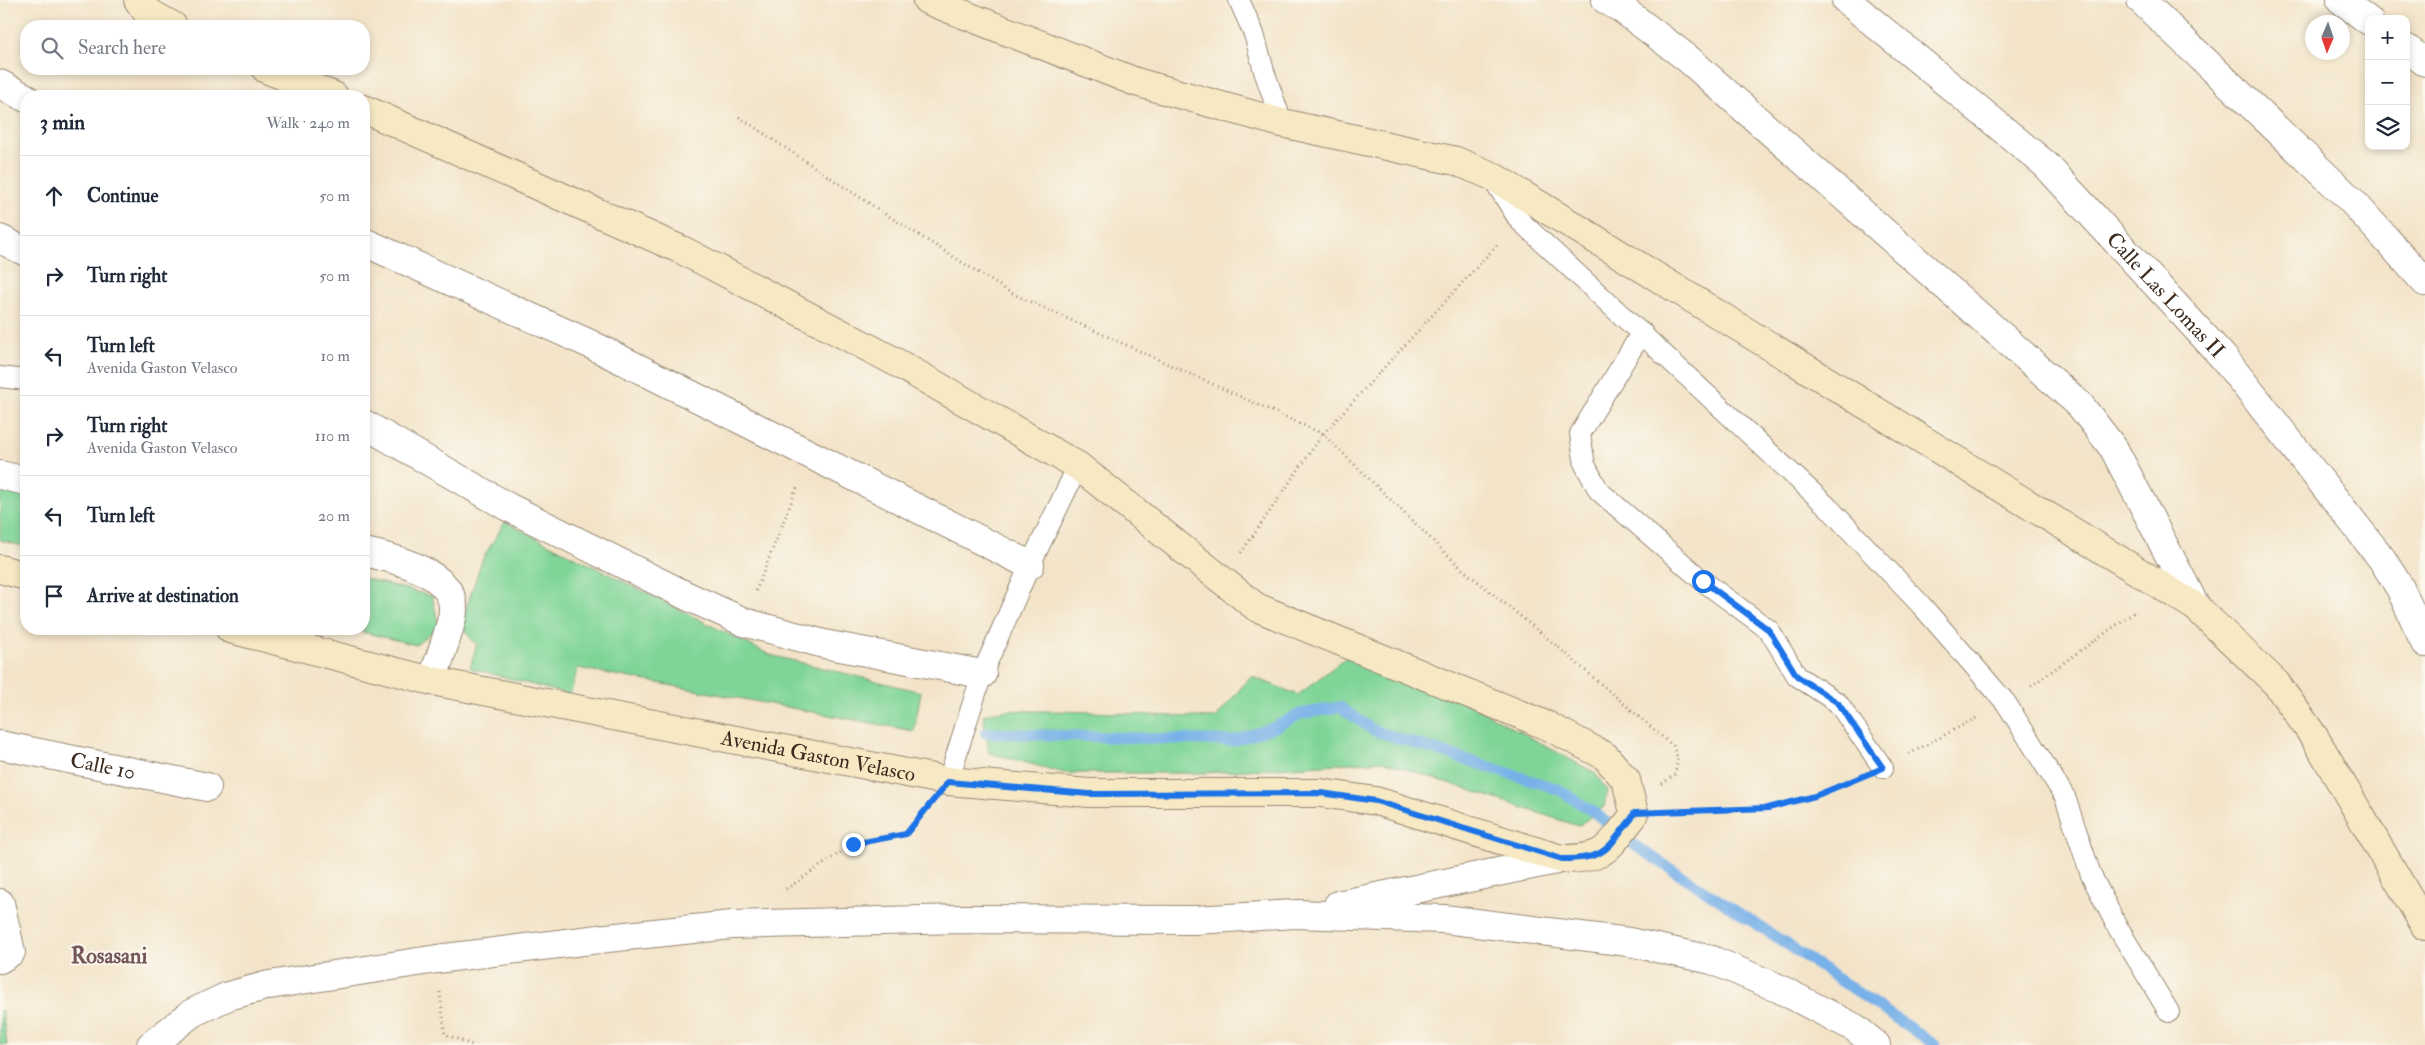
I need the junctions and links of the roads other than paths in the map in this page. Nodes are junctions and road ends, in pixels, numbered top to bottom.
1 (138, 0) edge
2 (927, 0) edge
3 (1239, 0) edge
4 (1606, 0) edge
5 (1846, 0) edge
6 (2141, 0) edge
7 (2340, 0) edge
8 (2365, 18) edge
9 (162, 20) edge
10 (2410, 51) edge
11 (2425, 62) edge
12 (281, 75) edge
13 (0, 84) edge
14 (319, 90) edge
15 (20, 95) edge
16 (370, 112) edge
17 (1282, 123) junction
18 (1492, 176) junction
19 (0, 238) edge
20 (370, 245) edge
21 (20, 249) edge
22 (2425, 282) edge
23 (1642, 332) junction
24 (0, 377) edge
25 (20, 379) edge
26 (370, 427) edge
27 (1078, 466) junction
28 (0, 475) edge
29 (20, 480) edge
30 (370, 553) edge
31 (1030, 565) junction
32 (0, 569) edge
33 (20, 574) edge
34 (2196, 607) junction
35 (253, 635) edge
36 (2425, 643) edge
37 (982, 674) junction
38 (432, 681) junction
39 (0, 745) edge
40 (1883, 768) road end
41 (948, 782) junction
42 (207, 787) dead end
43 (1562, 859) junction
44 (0, 903) edge
45 (1295, 914) junction
46 (2425, 926) edge
47 (0, 959) edge
48 (2169, 1012) dead end
49 (151, 1045) edge
50 (1876, 1045) edge

1 - 9 street
2 - 17 street
3 - 17 lane
4 - 34 street
5 - 36 street, Calle Las Lomas II
6 - 22 street
7 - 8 street
10 - 11 street
12 - 14 street
13 - 15 street
16 - 27 street
17 - 18 street
18 - 23 lane
18 - 34 street
19 - 21 street
20 - 31 street
23 - 40 lane
23 - 48 lane
24 - 25 lane
26 - 37 street
27 - 31 lane
27 - 43 street, Avenida Gaston Velasco
28 - 29 street
30 - 38 street
31 - 37 lane
32 - 33 street
34 - 46 street
35 - 38 street, Avenida Gaston Velasco
37 - 41 lane
38 - 41 street, Avenida Gaston Velasco
39 - 42 street, Calle 10
41 - 43 street, Avenida Gaston Velasco
43 - 45 street
44 - 47 street
45 - 49 street
45 - 50 street

